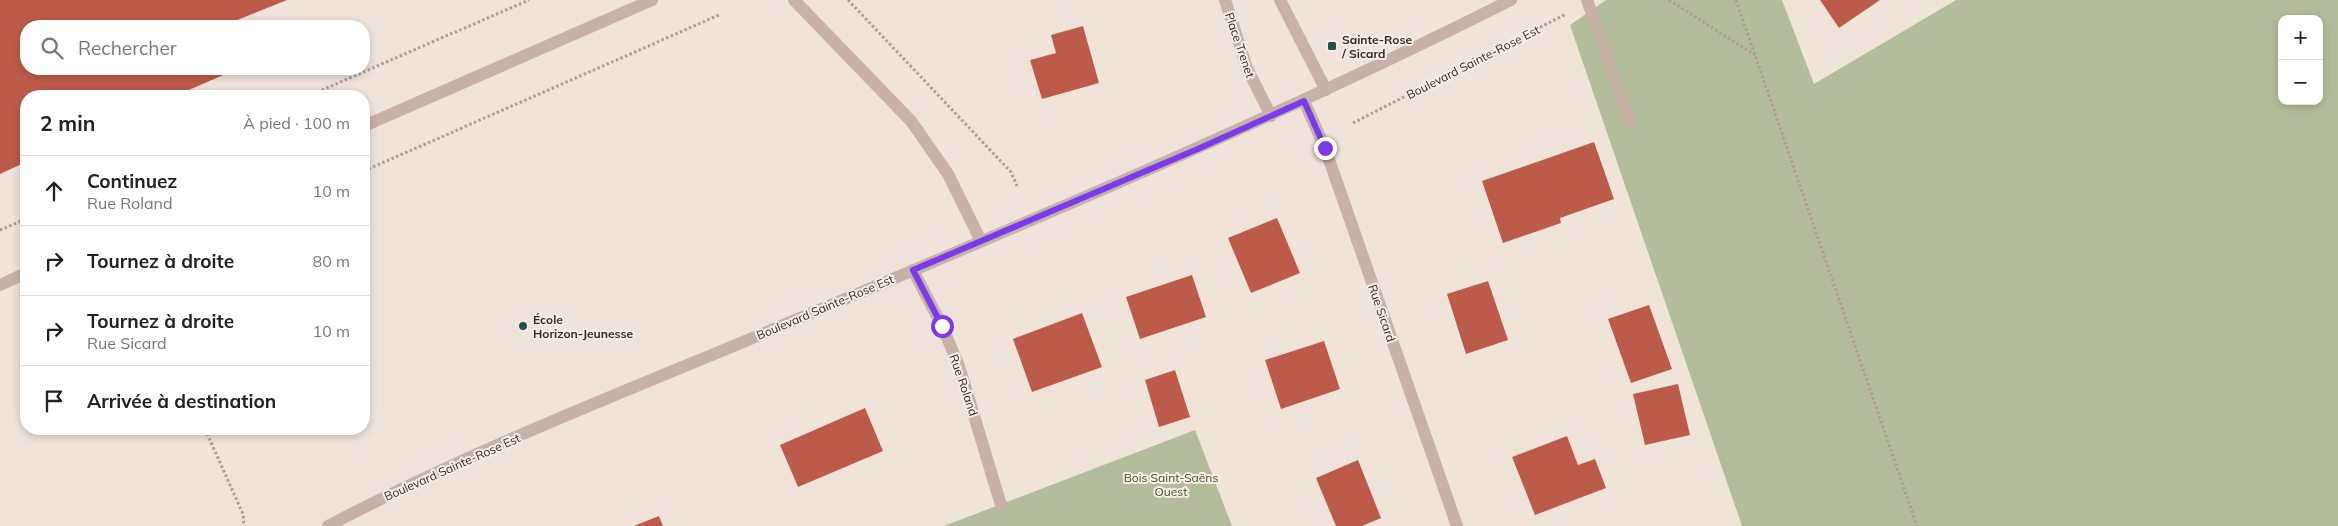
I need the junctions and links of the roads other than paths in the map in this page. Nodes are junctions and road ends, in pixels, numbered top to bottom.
1 (652, 0) edge
2 (794, 0) edge
3 (1225, 0) edge
4 (1280, 0) edge
5 (1511, 0) edge
6 (1587, 1) edge
7 (1326, 90) junction
8 (1304, 101) junction
9 (1271, 116) junction
10 (370, 123) edge
11 (1631, 125) dead end
12 (981, 241) junction
13 (913, 270) junction
14 (20, 276) edge
15 (0, 285) edge
16 (1002, 505) dead end
17 (328, 526) edge
18 (1456, 526) edge

1 - 10 street
2 - 12 street
3 - 9 street, Place Trenet
4 - 7 street
5 - 7 street, Boulevard Sainte-Rose Est
6 - 11 street
7 - 8 street, Boulevard Sainte-Rose Est
8 - 9 street, Boulevard Sainte-Rose Est
8 - 18 street, Rue Sicard
9 - 12 street, Boulevard Sainte-Rose Est
12 - 13 street, Boulevard Sainte-Rose Est
13 - 16 street, Rue Roland
13 - 17 street, Boulevard Sainte-Rose Est
14 - 15 street

